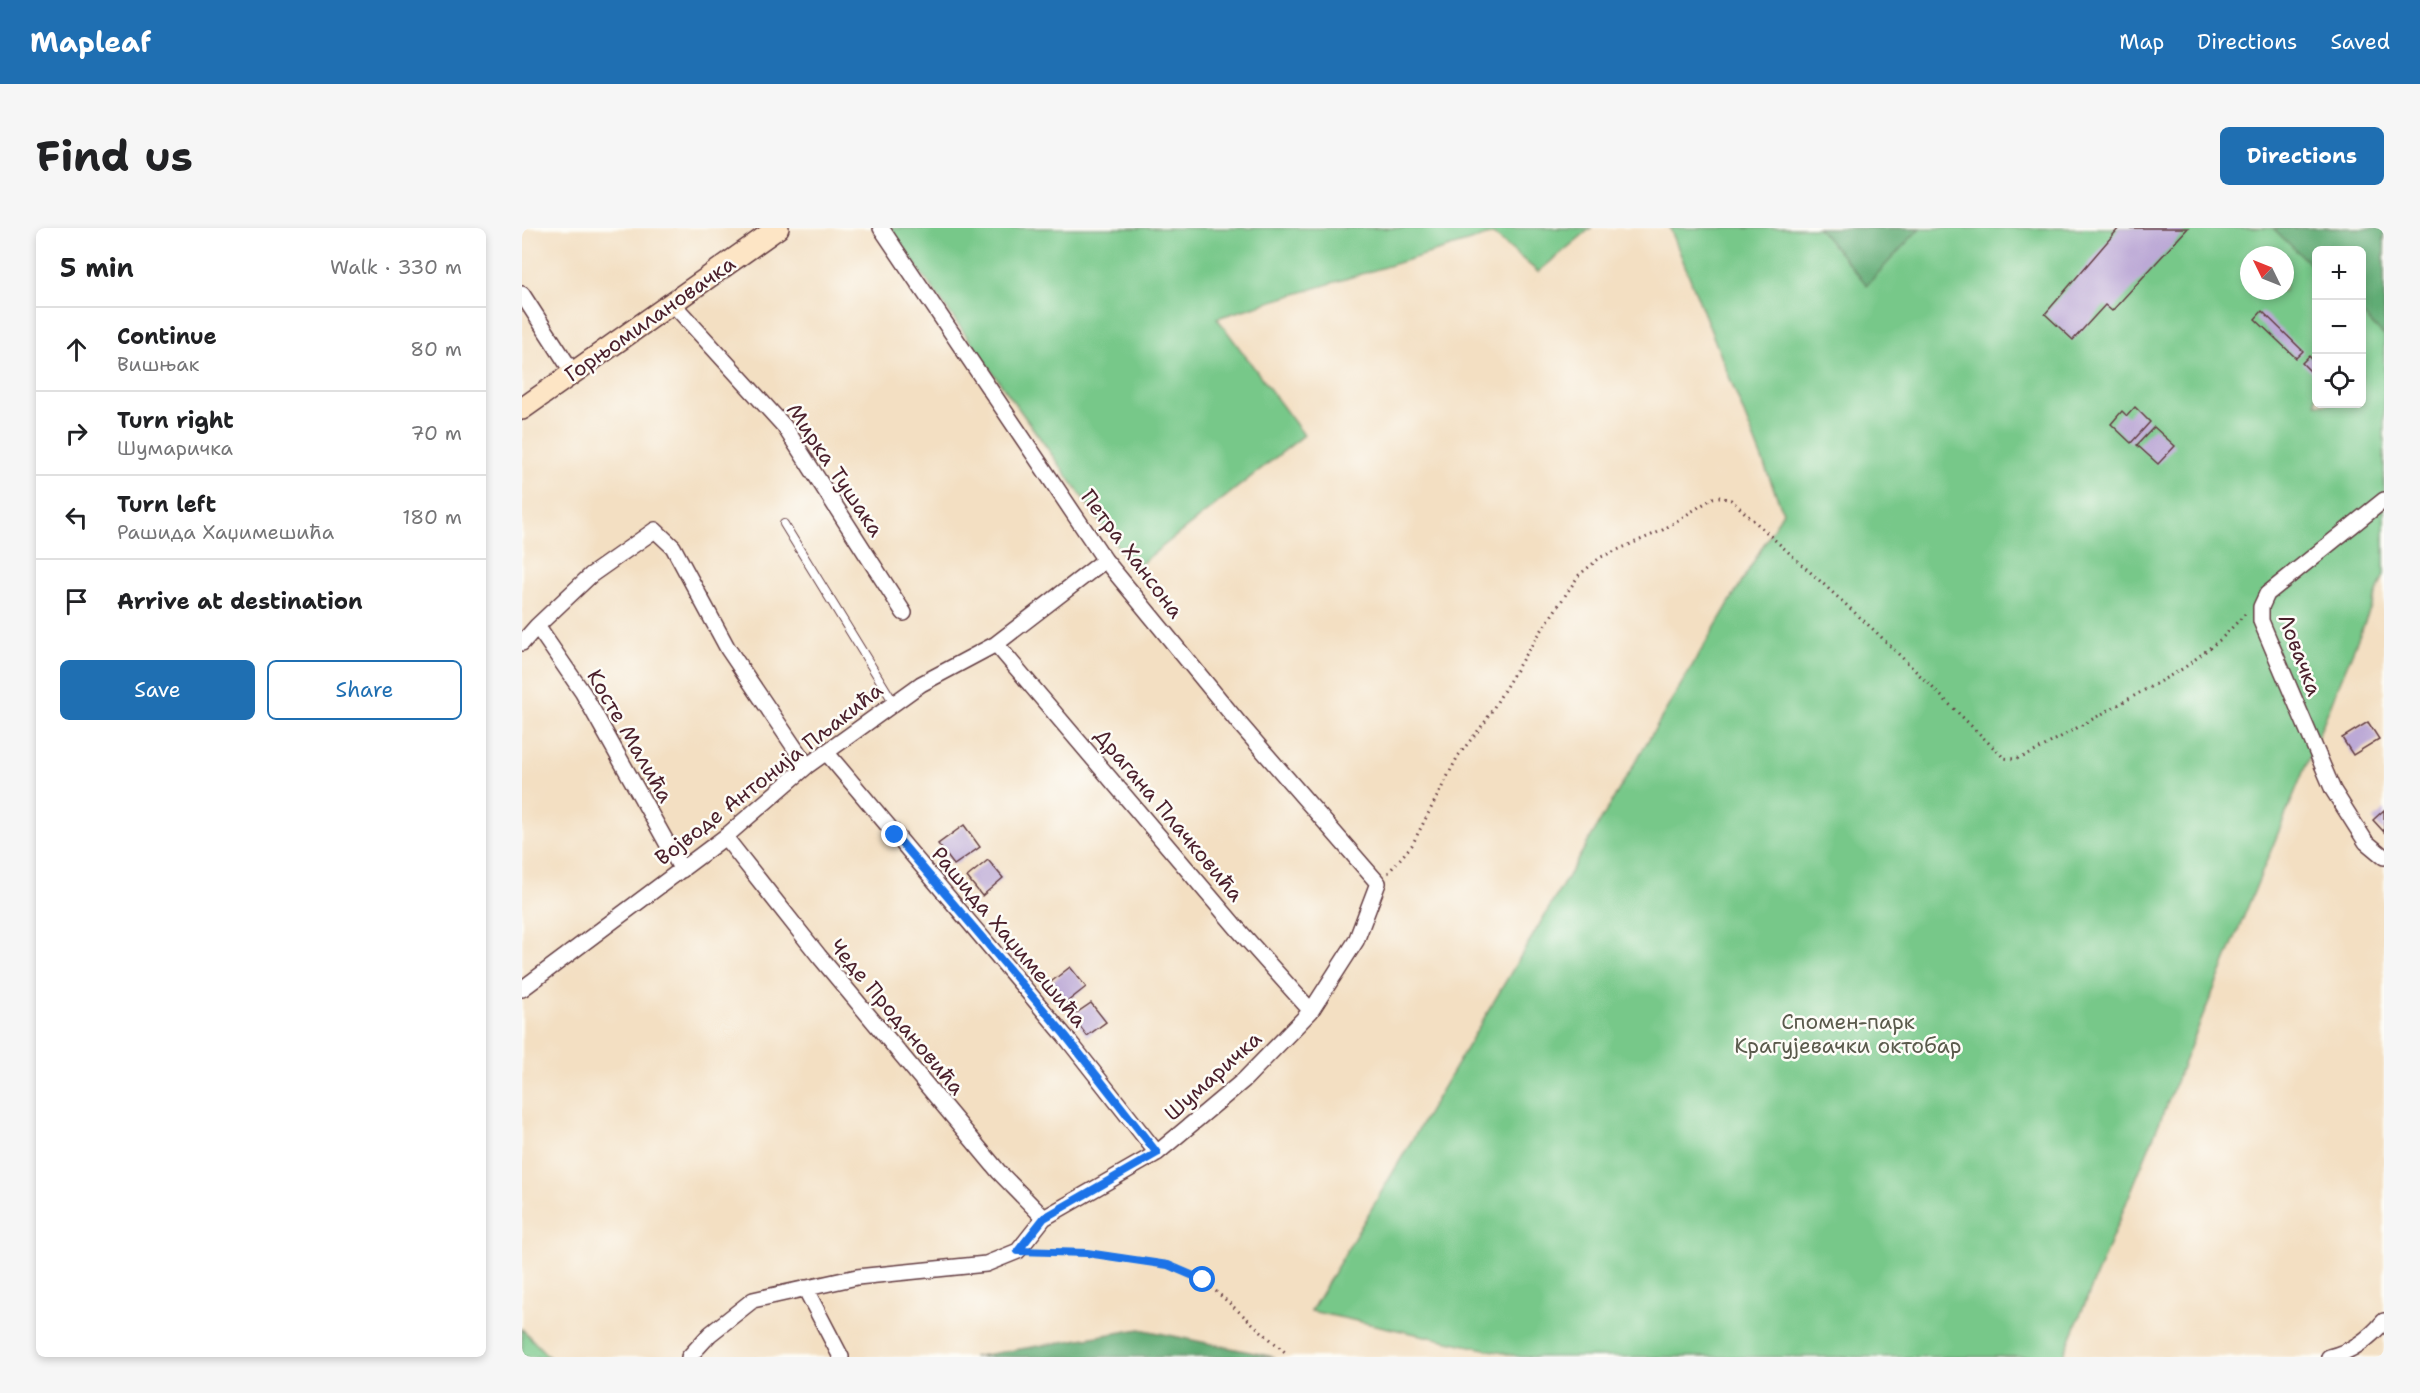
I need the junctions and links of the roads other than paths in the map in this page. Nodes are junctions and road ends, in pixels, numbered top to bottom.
1 (778, 228) edge
2 (881, 228) edge
3 (522, 294) edge
4 (673, 304) junction
5 (573, 373) junction
6 (522, 409) edge
7 (2382, 503) edge
8 (784, 524) dead end
9 (1105, 560) junction
10 (904, 613) dead end
11 (537, 626) junction
12 (522, 643) edge
13 (996, 644) junction
14 (894, 703) junction
15 (826, 752) junction
16 (807, 766) junction
17 (725, 837) junction
18 (2384, 856) edge
19 (682, 870) junction
20 (1378, 882) joint
21 (522, 988) edge
22 (1311, 1011) junction
23 (1157, 1153) junction
24 (1044, 1218) junction
25 (805, 1288) junction
26 (2384, 1321) edge
27 (688, 1357) edge
28 (841, 1357) edge
29 (2329, 1357) edge

1 - 4 main road, Горњомилановачка
2 - 9 street, Петра Хансона
3 - 5 street
4 - 5 main road, Горњомилановачка
4 - 10 street, Мирка Тушака
5 - 6 main road, Горњомилановачка
7 - 18 street, Ловачка
8 - 14 lane
9 - 13 street, Војводе Антонија Пљакића
9 - 20 street, Петра Хансона
11 - 12 street
11 - 16 street
11 - 19 street, Косте Малића
13 - 14 street, Војводе Антонија Пљакића
13 - 22 street, Драгана Плачковића
14 - 15 street, Војводе Антонија Пљакића
15 - 16 street, Војводе Антонија Пљакића
15 - 23 street, Рашида Хаџимешића
16 - 17 street, Војводе Антонија Пљакића
17 - 19 street, Војводе Антонија Пљакића
17 - 24 street, Чеде Продановића
19 - 21 street, Војводе Антонија Пљакића
20 - 22 street, Шумаричка
22 - 23 street, Шумаричка
23 - 24 street, Шумаричка
24 - 25 street, Шумаричка
25 - 27 street, Шумаричка
25 - 28 street
26 - 29 street

